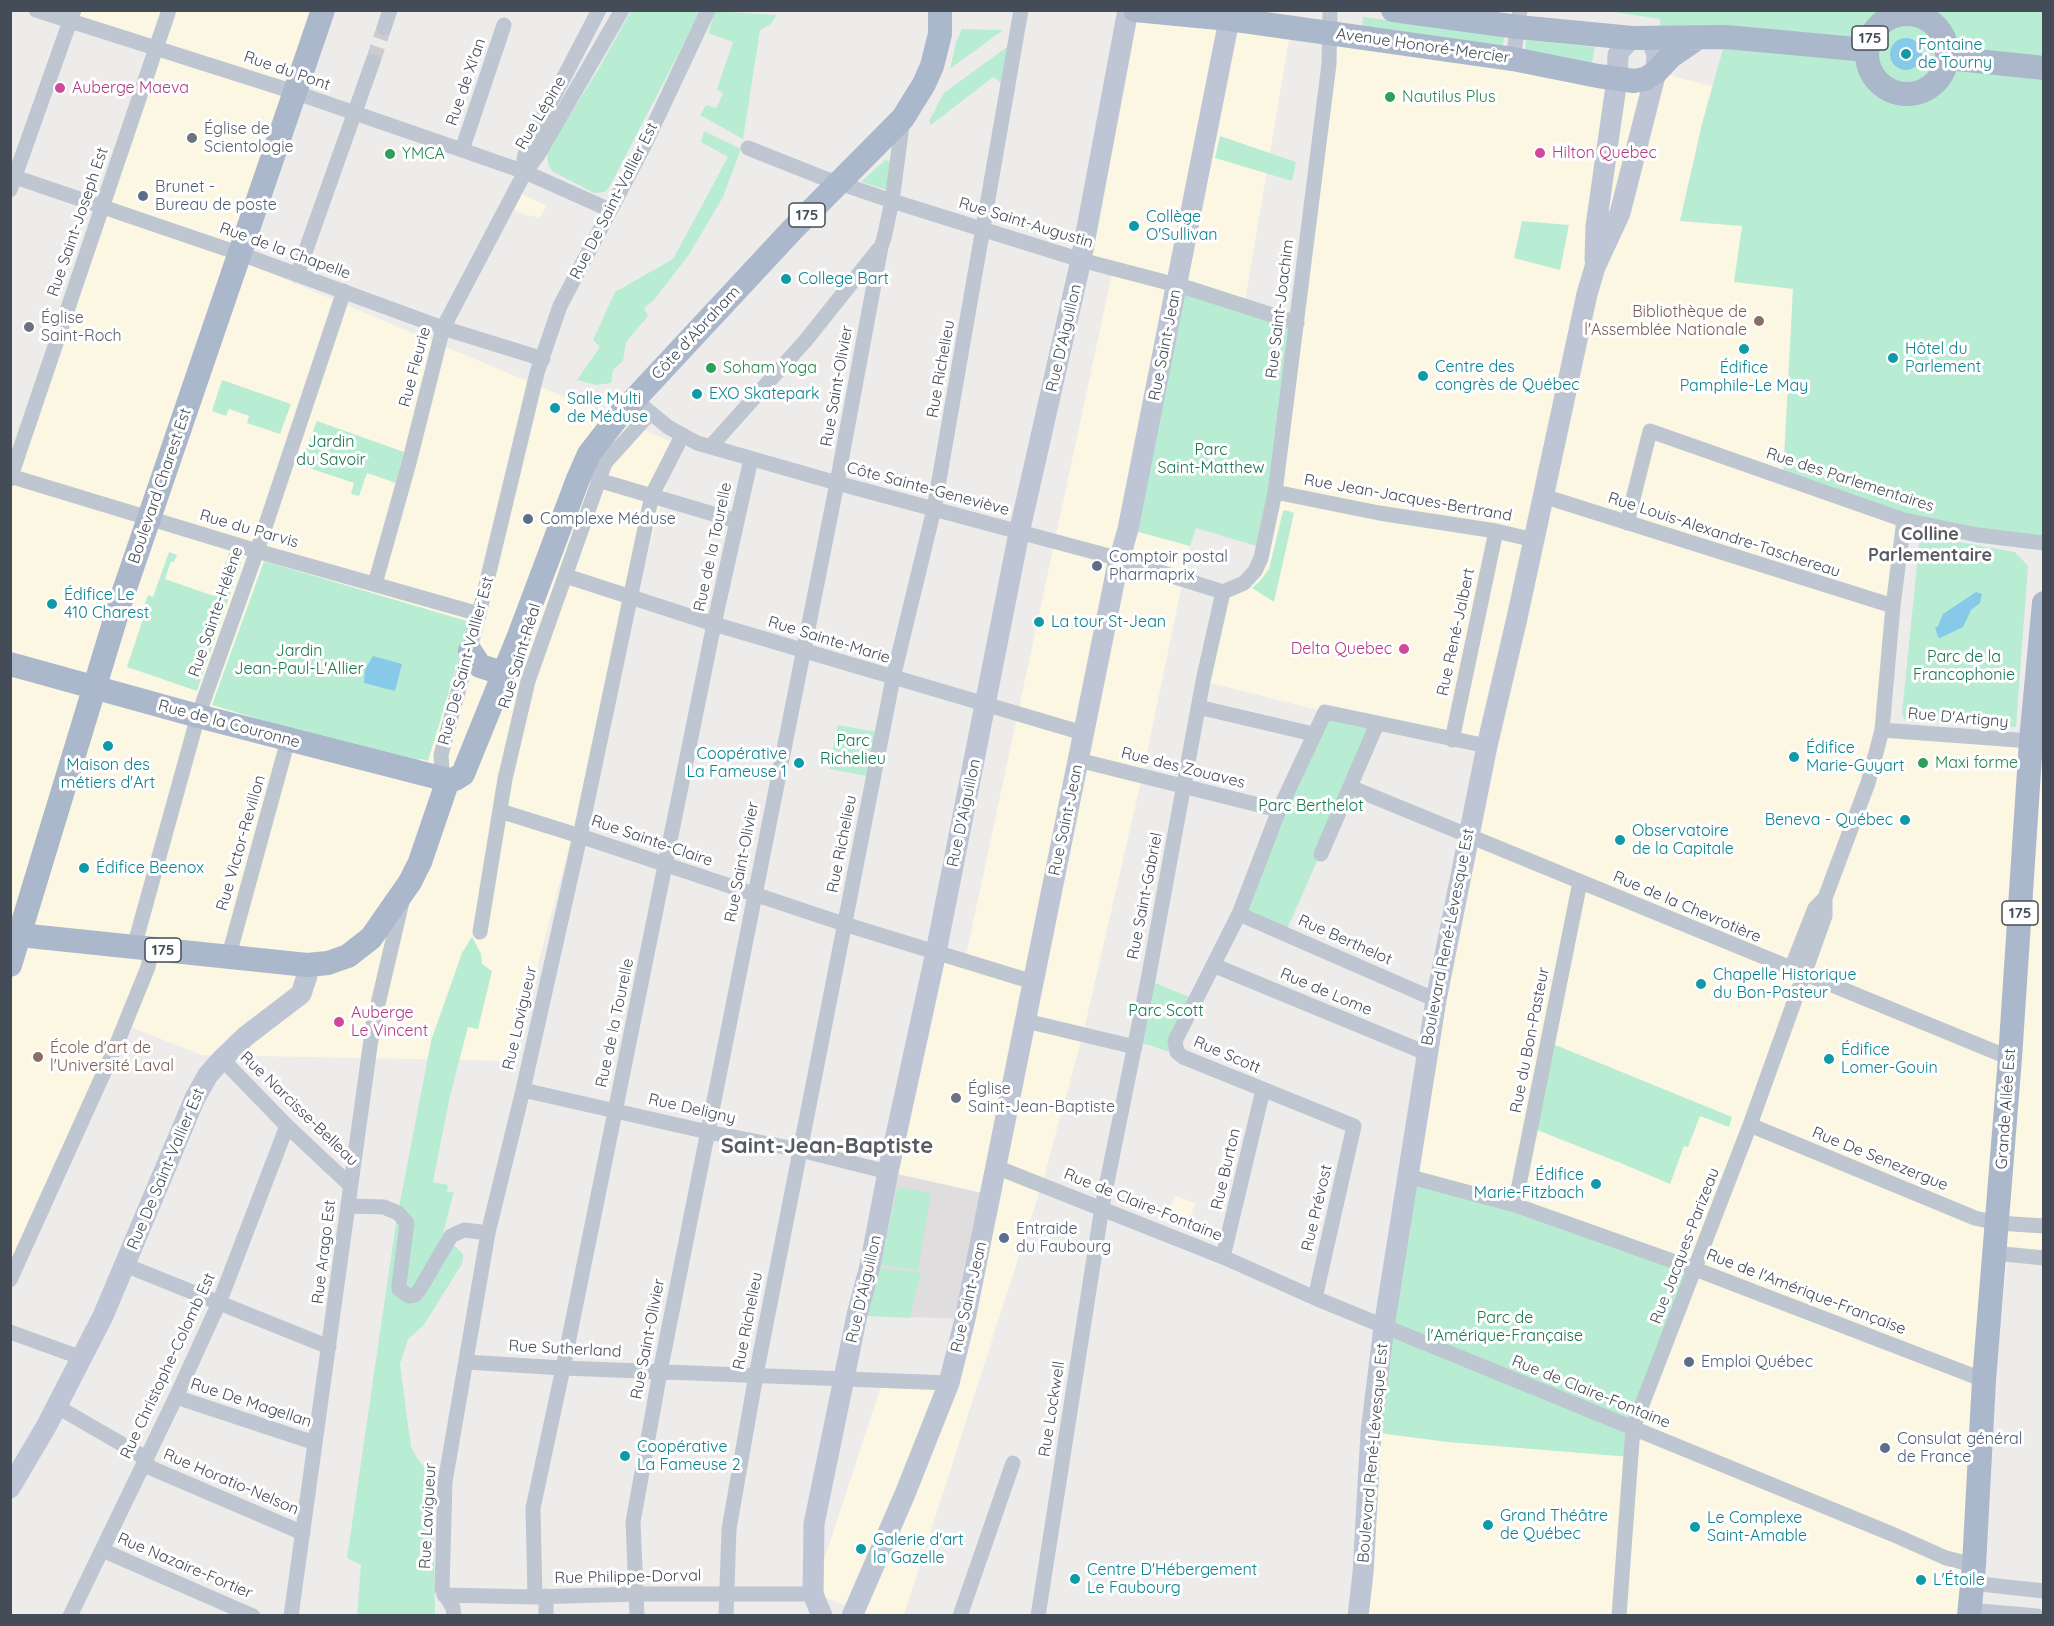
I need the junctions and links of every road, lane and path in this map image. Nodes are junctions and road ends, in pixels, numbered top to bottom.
1 (36, 10) edge
2 (169, 10) edge
3 (323, 10) edge
4 (390, 10) edge
5 (599, 10) edge
6 (622, 10) edge
7 (708, 10) edge
8 (940, 10) edge
9 (1021, 10) edge
10 (1128, 10) edge
11 (1135, 10) edge
12 (1393, 10) edge
13 (1230, 15) edge
14 (72, 16) edge
15 (1519, 19) edge
16 (1330, 22) edge
17 (504, 25) dead end
18 (384, 28) tunnel mouth
19 (1642, 39) junction
20 (1695, 39) junction
21 (156, 48) junction
22 (1867, 50) junction
23 (1948, 58) junction
24 (1513, 59) junction
25 (373, 61) tunnel mouth
26 (2043, 68) edge
27 (1656, 72) junction
28 (1617, 79) junction
29 (294, 92) junction
30 (355, 114) junction
31 (903, 118) junction
32 (748, 148) dead end
33 (462, 150) junction
34 (525, 172) junction
35 (838, 183) junction
36 (13, 184) edge
37 (892, 201) junction
38 (102, 207) junction
39 (610, 210) junction
40 (984, 230) junction
41 (881, 247) junction
42 (241, 254) junction
43 (1082, 260) junction
44 (1594, 267) junction
45 (297, 275) junction
46 (1176, 285) junction
47 (344, 291) junction
48 (1297, 323) junction
49 (443, 328) junction
50 (543, 359) junction
51 (642, 406) junction
52 (682, 436) junction
53 (711, 446) junction
54 (751, 459) junction
55 (11, 478) edge
56 (598, 480) junction
57 (837, 483) junction
58 (1275, 492) junction
59 (652, 495) junction
60 (1543, 496) junction
61 (934, 509) junction
62 (149, 519) junction
63 (737, 520) junction
64 (1904, 520) junction
65 (1627, 523) junction
66 (1496, 531) junction
67 (1019, 533) junction
68 (1534, 540) junction
69 (2043, 543) edge
70 (257, 551) junction
71 (1120, 560) junction
72 (566, 576) junction
73 (375, 584) junction
74 (1224, 592) junction
75 (629, 598) junction
76 (2043, 603) edge
77 (1893, 606) junction
78 (479, 614) junction
79 (714, 624) junction
80 (802, 650) junction
81 (470, 651) junction
82 (11, 666) edge
83 (505, 669) junction
84 (893, 678) junction
85 (95, 686) junction
86 (986, 705) junction
87 (1198, 707) junction
88 (198, 716) junction
89 (1377, 724) junction
90 (1882, 730) junction
91 (1083, 733) junction
92 (1313, 734) junction
93 (288, 740) junction
94 (1452, 740) junction
95 (2037, 742) edge
96 (1486, 746) junction
97 (1078, 760) junction
98 (448, 780) junction
99 (1184, 786) junction
100 (1350, 787) junction
101 (1279, 810) junction
102 (500, 811) junction
103 (580, 836) junction
104 (1468, 836) junction
105 (1321, 854) dead end
106 (666, 865) junction
107 (1580, 882) junction
108 (403, 895) junction
109 (754, 895) junction
110 (1239, 914) junction
111 (844, 924) junction
112 (480, 932) dead end
113 (15, 934) edge
114 (143, 948) junction
115 (936, 952) junction
116 (229, 955) junction
117 (10, 965) edge
118 (307, 965) junction
119 (1213, 965) junction
120 (1797, 972) junction
121 (1033, 982) junction
122 (1436, 1000) junction
123 (1026, 1022) junction
124 (1135, 1047) junction
125 (1426, 1053) junction
126 (2010, 1058) junction
127 (222, 1059) junction
128 (523, 1090) junction
129 (1263, 1090) junction
130 (615, 1110) junction
131 (1750, 1125) junction
132 (287, 1126) junction
133 (1354, 1126) joint
134 (708, 1132) junction
135 (800, 1150) junction
136 (996, 1167) junction
137 (888, 1172) junction
138 (1407, 1176) junction
139 (350, 1185) junction
140 (1515, 1205) junction
141 (349, 1206) junction
142 (1102, 1208) junction
143 (1997, 1222) junction
144 (2043, 1226) edge
145 (488, 1233) junction
146 (1994, 1253) junction
147 (1223, 1257) junction
148 (2043, 1258) edge
149 (125, 1265) junction
150 (1695, 1269) junction
151 (10, 1280) edge
152 (1315, 1298) junction
153 (219, 1303) junction
154 (1384, 1327) junction
155 (10, 1332) edge
156 (329, 1347) junction
157 (82, 1358) junction
158 (466, 1362) junction
159 (563, 1368) junction
160 (660, 1372) junction
161 (756, 1375) junction
162 (844, 1379) junction
163 (1984, 1380) junction
164 (949, 1383) junction
165 (176, 1397) junction
166 (56, 1406) junction
167 (1633, 1428) junction
168 (315, 1443) junction
169 (144, 1461) junction
170 (1013, 1463) dead end
171 (10, 1488) edge
172 (303, 1533) junction
173 (102, 1550) junction
174 (1972, 1574) junction
175 (2043, 1591) edge
176 (726, 1593) junction
177 (636, 1594) junction
178 (813, 1594) junction
179 (444, 1595) junction
180 (540, 1597) junction
181 (1969, 1613) edge
182 (70, 1616) edge
183 (254, 1616) edge
184 (291, 1616) edge
185 (454, 1616) edge
186 (546, 1616) edge
187 (637, 1616) edge
188 (726, 1616) edge
189 (822, 1616) edge
190 (852, 1616) edge
191 (960, 1616) edge
192 (1038, 1616) edge
193 (1358, 1616) edge
194 (1619, 1616) edge
195 (2037, 1616) edge

1 - 14 street, Rue du Pont
2 - 21 street, Rue Saint-Joseph Est
3 - 29 main road, Boulevard Charest Est
4 - 18 street
5 - 34 street, Rue Lépine
6 - 34 street, Rue Lépine
7 - 39 street, Rue De Saint-Vallier Est
8 - 31 main road, Côte d'Abraham / 175
9 - 40 street, Rue Richelieu
10 - 43 main road, Rue D'Aiguillon
11 - 13 main road, Avenue Honoré-Mercier
12 - 15 main road, Avenue Honoré-Mercier / 175
13 - 16 main road, Avenue Honoré-Mercier
13 - 46 main road, Rue Saint-Jean
14 - 21 street, Rue du Pont
14 - 36 street
15 - 19 main road, Avenue Honoré-Mercier / 175
15 - 24 street
16 - 24 main road, Avenue Honoré-Mercier
16 - 48 street, Rue Saint-Joachim
17 - 33 street, Rue de Xi'an
19 - 20 main road, Avenue Honoré-Mercier / 175
19 - 27 main road, Boulevard René-Lévesque Est
19 - 28 main road, Boulevard René-Lévesque Est
20 - 22 main road, Avenue Honoré-Mercier / 175
20 - 27 main road, Avenue Honoré-Mercier
21 - 29 street, Rue du Pont
21 - 38 street, Rue Saint-Joseph Est
22 - 23 main road, 175
22 - 23 main road, 175
23 - 26 main road
24 - 28 main road, Avenue Honoré-Mercier
25 - 30 street
27 - 28 main road, Avenue Honoré-Mercier
27 - 44 main road, Boulevard René-Lévesque Est
28 - 44 main road, Boulevard René-Lévesque Est
29 - 30 street, Rue du Pont
29 - 42 main road, Boulevard Charest Est
30 - 33 street, Rue du Pont
30 - 45 street
31 - 35 main road, Côte d'Abraham / 175
31 - 37 street, Rue Saint-Olivier
32 - 35 street, Rue Saint-Augustin
33 - 34 street, Rue du Pont
34 - 39 street, Rue du Pont
34 - 49 street, Rue Fleurie
35 - 37 street, Rue Saint-Augustin
35 - 51 main road, Côte d'Abraham / 175
36 - 38 street, Rue de la Chapelle
37 - 40 street, Rue Saint-Augustin
37 - 41 street, Rue Saint-Olivier
38 - 42 street, Rue de la Chapelle
38 - 55 street, Rue Saint-Joseph Est
39 - 50 street, Rue De Saint-Vallier Est
40 - 43 street, Rue Saint-Augustin
40 - 61 street, Rue Richelieu
41 - 53 street
41 - 57 street, Rue Saint-Olivier
42 - 45 street, Rue de la Chapelle
42 - 62 main road, Boulevard Charest Est
43 - 46 street, Rue Saint-Augustin
43 - 67 main road, Rue D'Aiguillon
44 - 60 main road, Boulevard René-Lévesque Est
45 - 47 street, Rue de la Chapelle
46 - 48 street, Rue Saint-Augustin
46 - 71 main road, Rue Saint-Jean
47 - 49 street, Rue de la Chapelle
47 - 70 street, Rue Sainte-Hélène
48 - 58 street, Rue Saint-Joachim
49 - 50 street, Rue de la Chapelle
49 - 73 street, Rue Fleurie
50 - 78 street, Rue De Saint-Vallier Est
51 - 52 street, Côte Sainte-Geneviève
51 - 56 street, Rue Saint-Réal
51 - 83 main road, Côte d'Abraham / 175
52 - 53 street, Côte Sainte-Geneviève
52 - 59 street, Rue Lavigueur
53 - 54 street, Côte Sainte-Geneviève
54 - 57 street, Côte Sainte-Geneviève
54 - 63 street, Rue de la Tourelle
55 - 62 street, Rue du Parvis
56 - 59 street
56 - 72 street, Rue Saint-Réal
57 - 61 street, Côte Sainte-Geneviève
57 - 80 street, Rue Saint-Olivier
58 - 66 street, Rue Jean-Jacques-Bertrand
58 - 74 street, Rue Saint-Joachim
59 - 63 street
59 - 75 street, Rue Lavigueur
60 - 65 street, Rue Louis-Alexandre-Taschereau
60 - 68 main road, Boulevard René-Lévesque Est
61 - 67 street, Côte Sainte-Geneviève
61 - 84 street, Rue Richelieu
62 - 70 street, Rue du Parvis
62 - 85 main road, Boulevard Charest Est
63 - 79 street, Rue de la Tourelle
64 - 65 street, Rue des Parlementaires
64 - 69 street, Rue des Parlementaires
64 - 77 street, Rue Jacques-Parizeau
65 - 77 street, Rue Louis-Alexandre-Taschereau
66 - 68 street, Rue Jean-Jacques-Bertrand
66 - 94 street, Rue René-Jalbert
67 - 71 street, Côte Sainte-Geneviève
67 - 86 main road, Rue D'Aiguillon
68 - 96 main road, Boulevard René-Lévesque Est
70 - 73 street, Rue du Parvis
70 - 88 street, Rue Sainte-Hélène
71 - 74 street, Côte Sainte-Geneviève
71 - 91 main road, Rue Saint-Jean
72 - 75 street, Rue Sainte-Marie
72 - 102 street, Rue Saint-Réal
73 - 78 street, Rue du Parvis
74 - 87 street, Rue Saint-Gabriel
75 - 79 street, Rue Sainte-Marie
75 - 103 street, Rue Lavigueur
76 - 95 main road, Grande Allée Est / 175
77 - 90 street, Rue Jacques-Parizeau
78 - 81 street, Rue De Saint-Vallier Est
79 - 80 street, Rue Sainte-Marie
79 - 106 street, Rue de la Tourelle
80 - 84 street, Rue Sainte-Marie
80 - 109 street, Rue Saint-Olivier
81 - 83 main road
81 - 98 street, Rue De Saint-Vallier Est
82 - 85 main road, Rue de la Couronne
83 - 98 main road, Côte d'Abraham / 175
84 - 86 street, Rue Sainte-Marie
84 - 111 street, Rue Richelieu
85 - 88 main road, Rue de la Couronne
85 - 113 main road, Boulevard Charest Est
86 - 91 street, Rue Sainte-Marie
86 - 115 main road, Rue D'Aiguillon
87 - 92 street
87 - 99 street, Rue Saint-Gabriel
88 - 93 main road, Rue de la Couronne
88 - 114 street, Rue Sainte-Hélène
89 - 92 street
89 - 94 street
89 - 100 street
90 - 95 street, Rue D'Artigny
90 - 120 street, Rue Jacques-Parizeau
91 - 97 main road, Rue Saint-Jean
92 - 101 street
93 - 98 main road, Rue de la Couronne
93 - 116 street, Rue Victor-Revillon
94 - 96 street
95 - 126 main road, Grande Allée Est / 175
96 - 104 main road, Boulevard René-Lévesque Est
97 - 99 street, Rue des Zouaves
97 - 121 main road, Rue Saint-Jean
98 - 108 main road, 175
99 - 101 street, Rue des Zouaves
99 - 124 street, Rue Saint-Gabriel
100 - 104 street, Rue de la Chevrotière
100 - 105 street
101 - 110 street
102 - 103 street, Rue Sainte-Claire
102 - 112 street, Rue Saint-Réal
103 - 106 street, Rue Sainte-Claire
103 - 128 street, Rue Lavigueur
104 - 107 street, Rue de la Chevrotière
104 - 122 main road, Boulevard René-Lévesque Est
106 - 109 street, Rue Sainte-Claire
106 - 130 street, Rue de la Tourelle
107 - 120 street, Rue de la Chevrotière
107 - 140 street, Rue du Bon-Pasteur
108 - 118 main road, 175
108 - 139 street, Rue Arago Est
109 - 111 street, Rue Sainte-Claire
109 - 134 street, Rue Saint-Olivier
110 - 119 street
110 - 122 street, Rue Berthelot
111 - 115 street, Rue Sainte-Claire
111 - 135 street, Rue Richelieu
113 - 114 main road, 175
113 - 117 main road, Boulevard Charest Est
114 - 116 main road, 175
114 - 151 street, Rue Sainte-Hélène
115 - 121 street, Rue Sainte-Claire
115 - 137 main road, Rue D'Aiguillon
116 - 118 main road, 175
118 - 127 main road, Rue De Saint-Vallier Est
119 - 125 street, Rue de Lome
119 - 129 street, Rue Scott
120 - 126 street, Rue de la Chevrotière
120 - 131 street, Rue Jacques-Parizeau
121 - 123 main road, Rue Saint-Jean
122 - 125 main road, Boulevard René-Lévesque Est
123 - 124 street
123 - 136 main road, Rue Saint-Jean
124 - 142 street, Rue Saint-Gabriel
125 - 138 main road, Boulevard René-Lévesque Est
126 - 143 main road, Grande Allée Est / 175
127 - 132 street, Rue Narcisse-Belleau
127 - 149 main road, Rue De Saint-Vallier Est
128 - 130 street, Rue Deligny
128 - 145 street, Rue Lavigueur
129 - 133 street, Rue Scott
129 - 147 street, Rue Burton
130 - 134 street, Rue Deligny
130 - 159 street, Rue de la Tourelle
131 - 143 street, Rue De Senezergue
131 - 150 street, Rue Jacques-Parizeau
132 - 139 street, Rue Narcisse-Belleau
132 - 153 street, Rue Christophe-Colomb Est
133 - 152 street, Rue Prévost
134 - 135 street, Rue Deligny
134 - 160 street, Rue Saint-Olivier
135 - 137 street, Rue Deligny
135 - 161 street, Rue Richelieu
136 - 142 street, Rue de Claire-Fontaine
136 - 164 main road, Rue Saint-Jean
137 - 162 main road, Rue D'Aiguillon
138 - 140 street, Rue de l'Amérique-Française
138 - 154 main road, Boulevard René-Lévesque Est
139 - 141 street, Rue Arago Est
140 - 150 street, Rue de l'Amérique-Française
141 - 145 street
141 - 156 street, Rue Arago Est
142 - 147 street, Rue de Claire-Fontaine
142 - 192 street, Rue Lockwell
143 - 144 street, Rue De Senezergue
143 - 146 main road, Grande Allée Est / 175
145 - 158 street, Rue Lavigueur
146 - 148 street
146 - 163 main road, Grande Allée Est / 175
147 - 152 street, Rue de Claire-Fontaine
149 - 153 street
149 - 157 main road, Rue De Saint-Vallier Est
150 - 163 street, Rue de l'Amérique-Française
150 - 167 street, Rue Jacques-Parizeau
152 - 154 street, Rue de Claire-Fontaine
153 - 156 street
153 - 165 street, Rue Christophe-Colomb Est
154 - 167 street, Rue de Claire-Fontaine
154 - 193 main road, Boulevard René-Lévesque Est
155 - 157 street
156 - 168 street, Rue Arago Est
157 - 166 main road, Rue De Saint-Vallier Est
158 - 159 street, Rue Sutherland
158 - 179 street, Rue Lavigueur
159 - 160 street, Rue Sutherland
159 - 180 street, Rue de la Tourelle
160 - 161 street, Rue Sutherland
160 - 177 street, Rue Saint-Olivier
161 - 162 street, Rue Sutherland
161 - 176 street, Rue Richelieu
162 - 164 street, Rue Sutherland
162 - 178 main road, Rue D'Aiguillon
163 - 174 main road, Grande Allée Est / 175
164 - 190 main road, Rue Saint-Jean
165 - 168 street, Rue De Magellan
165 - 169 street, Rue Christophe-Colomb Est
166 - 169 street, Rue Horatio-Nelson
166 - 171 main road, Rue De Saint-Vallier Est
167 - 174 street, Rue de Claire-Fontaine
167 - 194 street, Rue Jacques-Parizeau
168 - 172 street, Rue Arago Est
169 - 172 street, Rue Horatio-Nelson
169 - 173 street, Rue Christophe-Colomb Est
170 - 191 street
172 - 184 street, Rue Arago Est
173 - 182 street, Rue Christophe-Colomb Est
173 - 183 street, Rue Nazaire-Fortier
174 - 175 street, Rue de Claire-Fontaine
174 - 181 main road, Grande Allée Est / 175
176 - 177 street, Rue Philippe-Dorval
176 - 178 street, Rue Philippe-Dorval
176 - 188 street, Rue Richelieu
177 - 180 street, Rue Philippe-Dorval
177 - 187 street, Rue Saint-Olivier
178 - 189 main road, Rue D'Aiguillon
179 - 180 street, Rue Philippe-Dorval
179 - 185 street, Rue Lavigueur
180 - 186 street, Rue de la Tourelle
181 - 195 street

